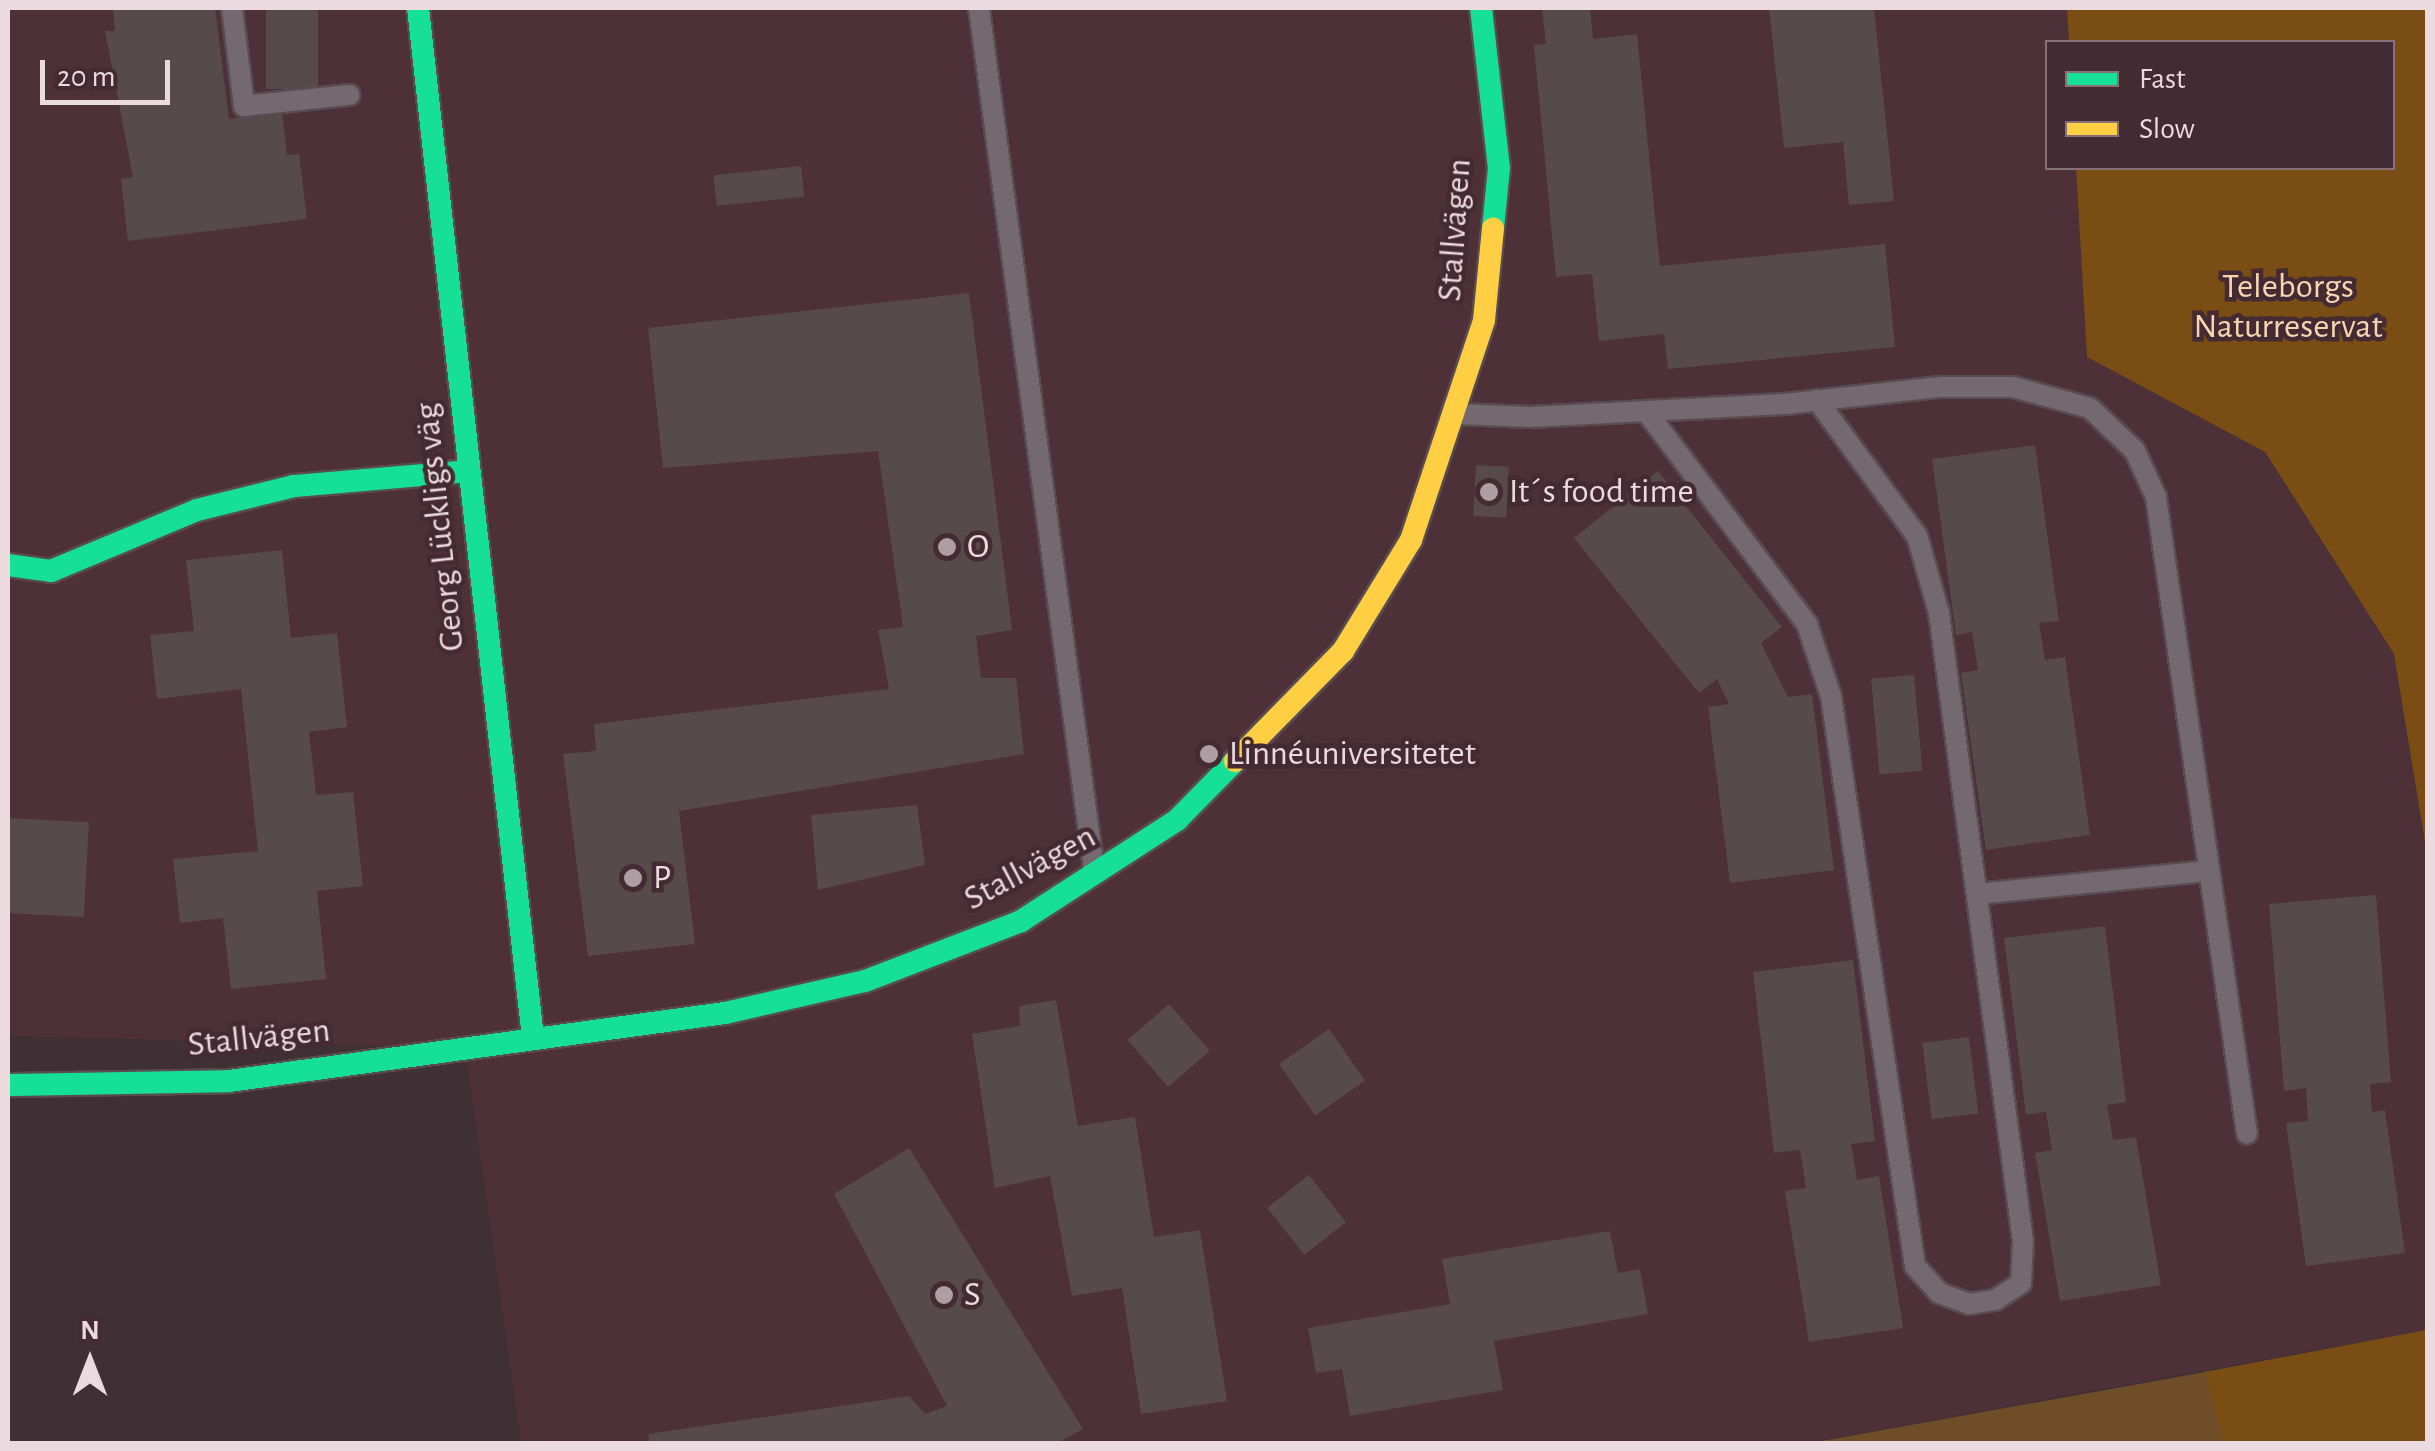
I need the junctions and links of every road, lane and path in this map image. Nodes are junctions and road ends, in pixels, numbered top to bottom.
1 (232, 8) edge
2 (418, 8) edge
3 (979, 8) edge
4 (1481, 8) edge
5 (348, 95) dead end
6 (1817, 400) junction
7 (1646, 412) junction
8 (1456, 414) junction
9 (468, 471) junction
10 (8, 565) edge
11 (2206, 871) junction
12 (1095, 877) junction
13 (1978, 894) junction
14 (533, 1038) junction
15 (8, 1085) edge
16 (2247, 1134) dead end

1 - 5 lane
2 - 9 street, Georg Lückligs väg
3 - 12 lane
4 - 8 street, Stallvägen
6 - 7 lane
6 - 11 lane
6 - 13 lane
7 - 8 lane
7 - 13 lane
8 - 12 street, Stallvägen
9 - 10 street
9 - 14 street, Georg Lückligs väg
11 - 13 lane
11 - 16 lane
12 - 14 street, Stallvägen
14 - 15 street, Stallvägen

